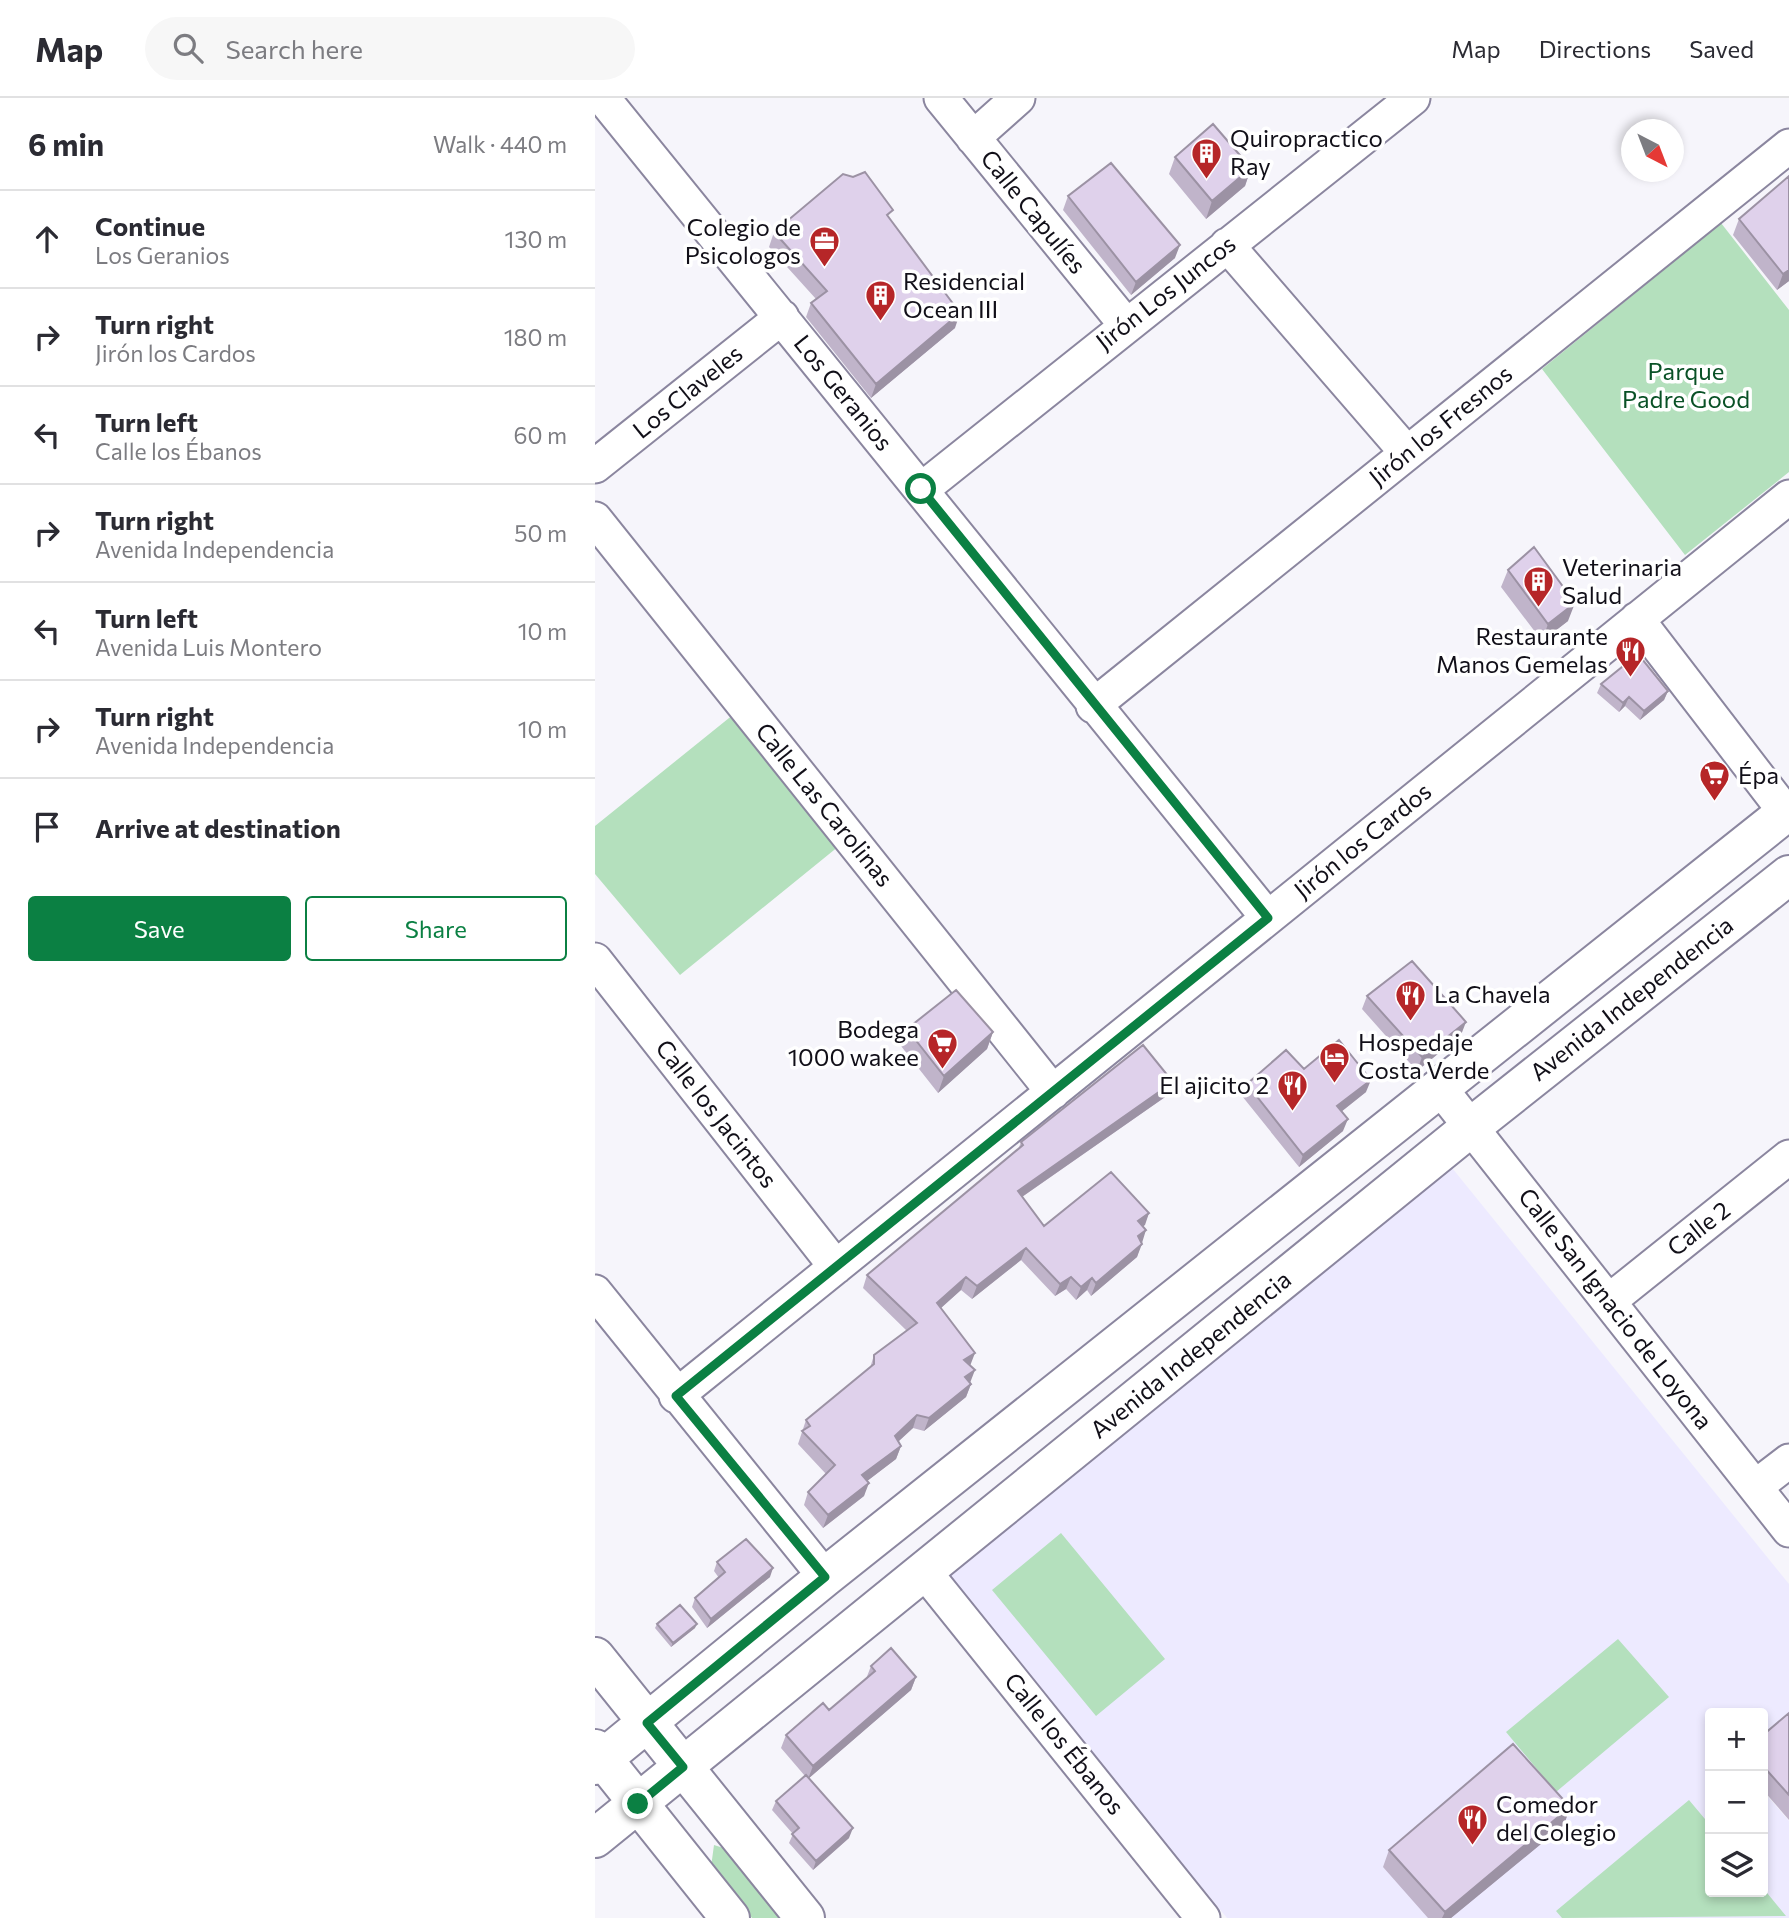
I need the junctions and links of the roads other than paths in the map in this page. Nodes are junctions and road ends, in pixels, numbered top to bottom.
1 (603, 98) edge
2 (941, 98) edge
3 (1018, 98) edge
4 (1413, 98) edge
5 (973, 138) junction
6 (1789, 146) edge
7 (1227, 245) junction
8 (782, 317) junction
9 (1126, 325) junction
10 (1407, 453) junction
11 (595, 467) edge
12 (921, 489) junction
13 (1789, 497) edge
14 (595, 519) edge
15 (1637, 620) junction
16 (1093, 706) junction
17 (1787, 811) edge
18 (1789, 875) edge
19 (1268, 918) junction
20 (595, 960) edge
21 (1440, 1088) junction
22 (1053, 1091) junction
23 (1471, 1127) junction
24 (1789, 1157) edge
25 (836, 1267) junction
26 (595, 1292) edge
27 (1608, 1301) junction
28 (676, 1396) junction
29 (1789, 1461) edge
30 (1755, 1487) junction
31 (1789, 1530) edge
32 (924, 1571) junction
33 (825, 1577) junction
34 (595, 1657) edge
35 (647, 1723) junction
36 (598, 1758) edge
37 (683, 1767) junction
38 (638, 1804) junction
39 (595, 1838) edge
40 (730, 1918) edge
41 (805, 1918) edge
42 (1203, 1918) edge

1 - 8 street, Los Geranios
2 - 5 street, Calle Capulíes
3 - 5 street
4 - 7 street, Jirón Los Juncos
5 - 9 street, Calle Capulíes
6 - 10 street, Jirón los Fresnos
7 - 9 street, Jirón Los Juncos
7 - 10 street
8 - 11 street, Los Claveles
8 - 12 street, Los Geranios
9 - 12 street, Jirón Los Juncos
10 - 16 street, Jirón los Fresnos
12 - 16 street, Los Geranios
13 - 15 street, Jirón los Cardos
14 - 22 street, Calle Las Carolinas
15 - 17 street
15 - 19 street, Jirón los Cardos
16 - 19 street, Los Geranios
17 - 21 main road, Avenida Independencia
18 - 23 main road, Avenida Independencia
19 - 22 street, Jirón los Cardos
20 - 25 street, Calle los Jacintos
21 - 23 street, Calle San Ignacio de Loyona
21 - 33 main road, Avenida Independencia
22 - 25 street, Jirón los Cardos
23 - 27 street, Calle San Ignacio de Loyona
23 - 32 main road, Avenida Independencia
24 - 27 street, Calle 2
25 - 28 street, Jirón los Cardos
26 - 28 street
27 - 30 street, Calle San Ignacio de Loyona
28 - 33 street
29 - 30 street
30 - 31 street, Calle San Ignacio de Loyona
32 - 37 main road, Avenida Independencia
32 - 42 street, Calle los Ébanos
33 - 35 main road, Avenida Independencia
34 - 35 main road
35 - 36 main road, Avenida Independencia
35 - 37 main road
36 - 38 main road
37 - 38 main road, Avenida Independencia
37 - 41 main road
38 - 39 main road, Avenida Independencia
38 - 40 main road

